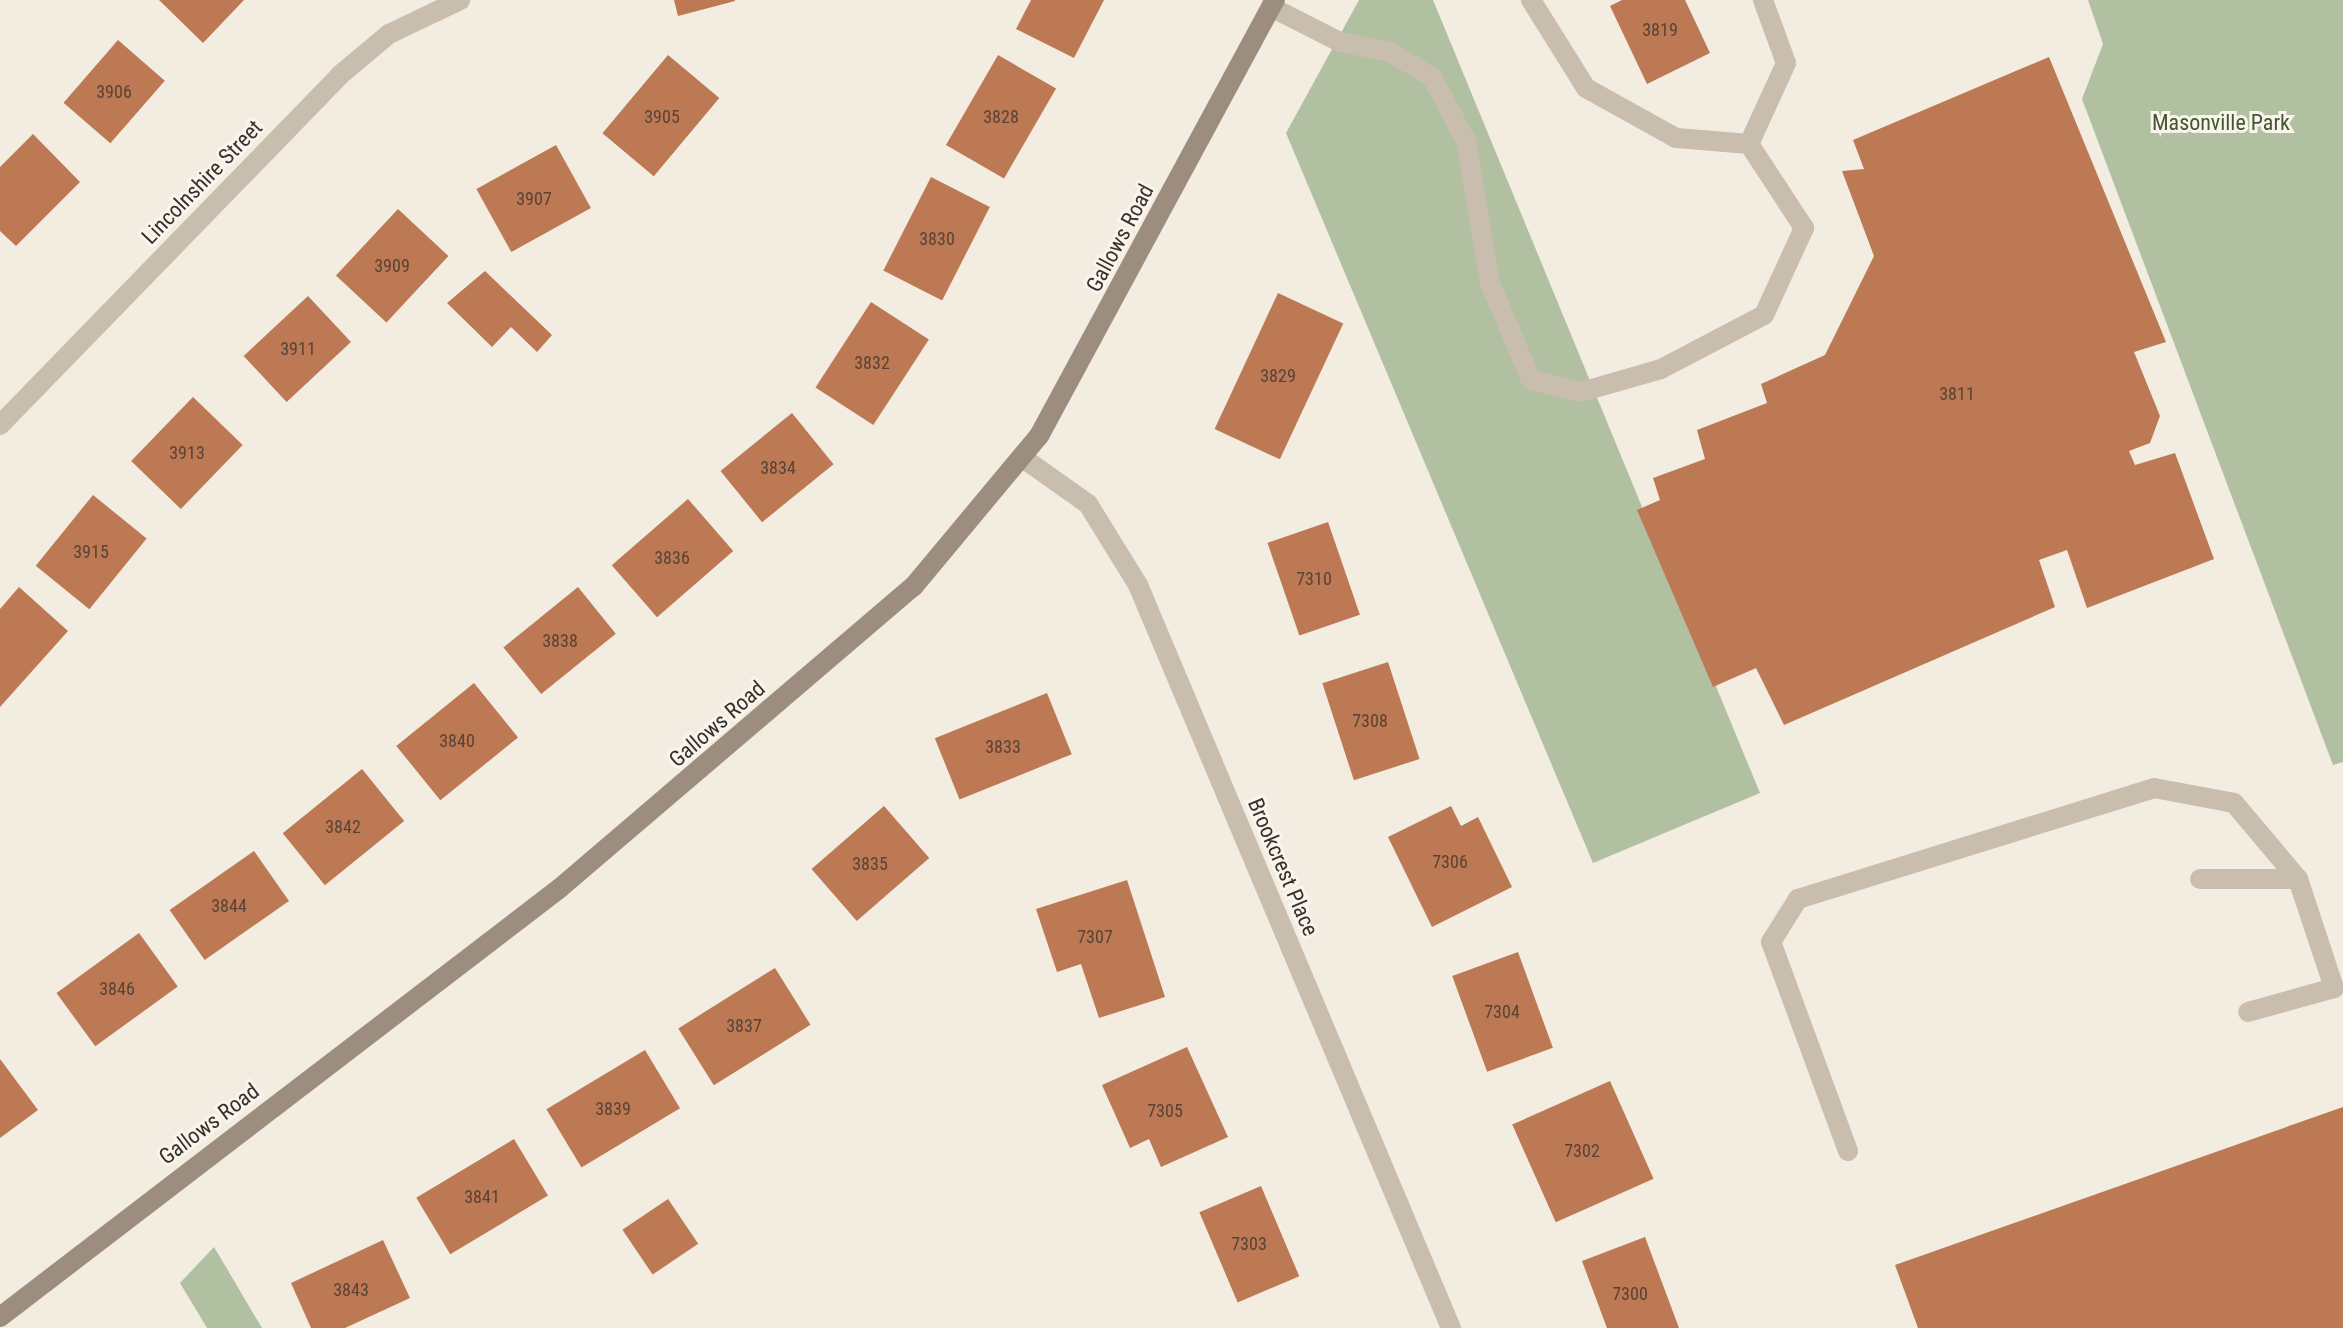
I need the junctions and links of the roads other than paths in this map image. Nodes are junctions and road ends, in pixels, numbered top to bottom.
1 (460, 0) edge
2 (1531, 0) edge
3 (1763, 0) edge
4 (1273, 4) edge
5 (1749, 144) junction
6 (0, 425) edge
7 (1023, 458) junction
8 (2200, 879) dead end
9 (2298, 879) junction
10 (2248, 1012) dead end
11 (1848, 1151) dead end
12 (0, 1317) edge
13 (1451, 1328) edge

1 - 6 street, Lincolnshire Street
2 - 5 street
3 - 5 street
4 - 5 street
4 - 7 main road, Gallows Road
7 - 12 main road, Gallows Road
7 - 13 street, Brookcrest Place
8 - 9 street
9 - 10 street
9 - 11 street

